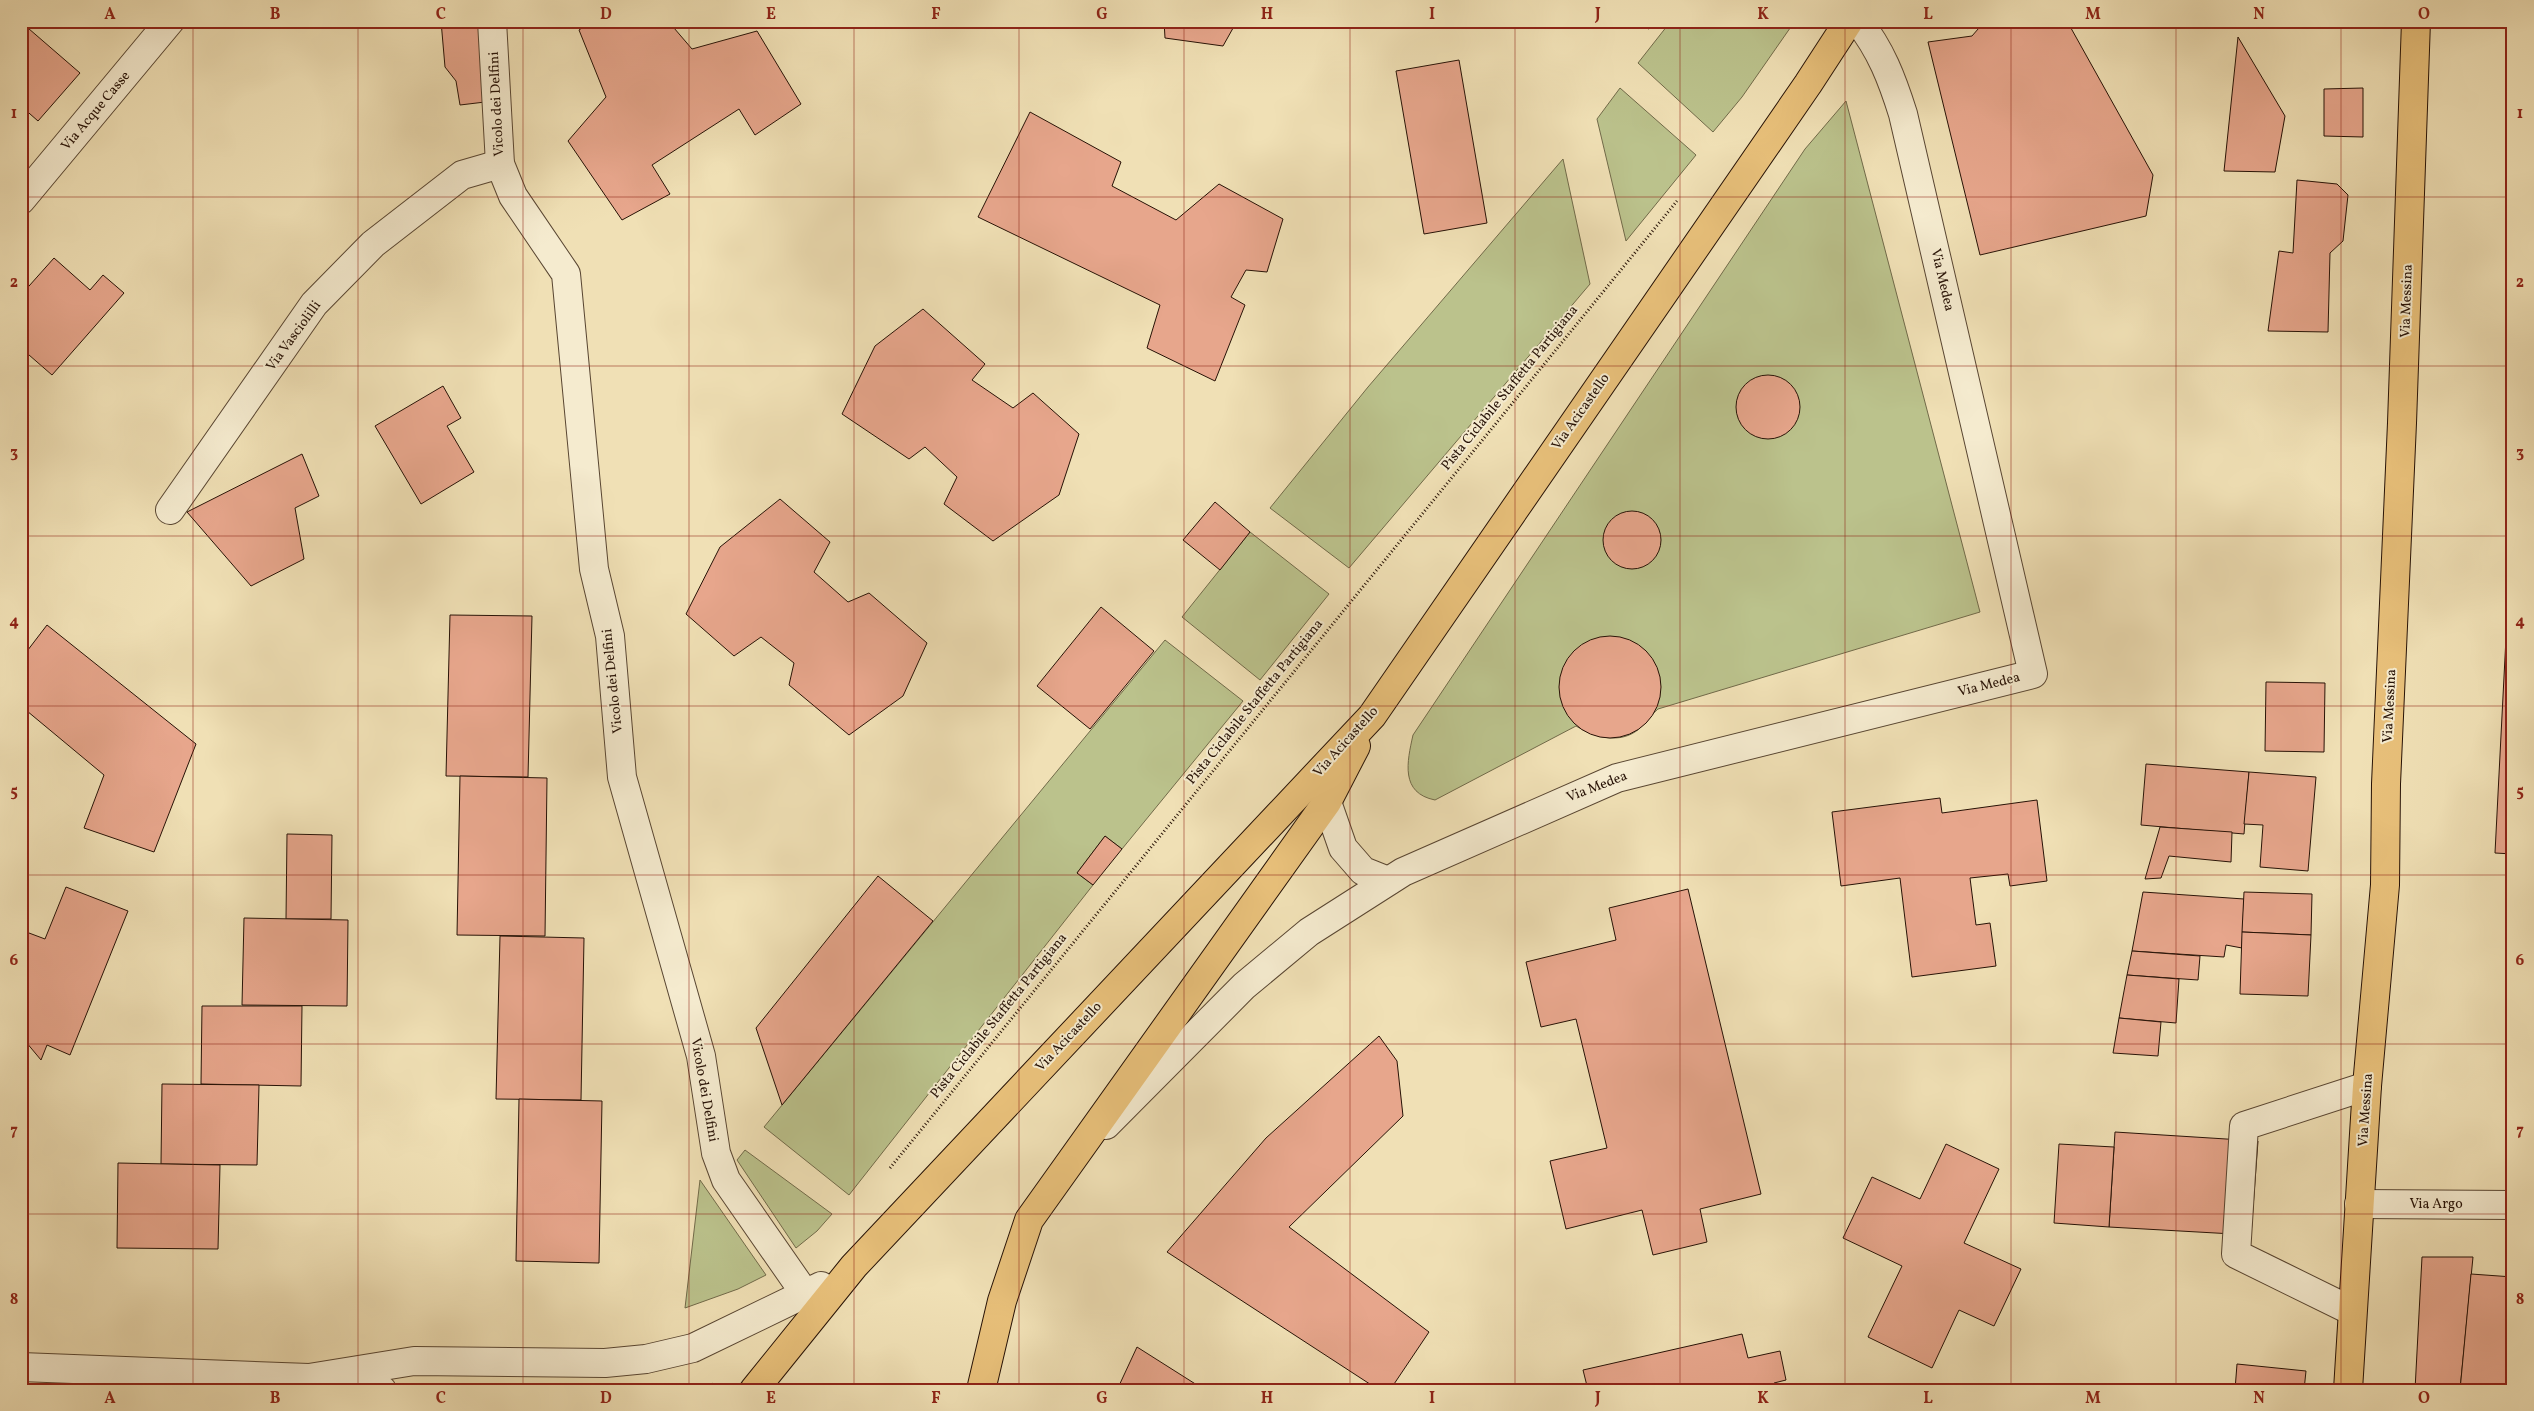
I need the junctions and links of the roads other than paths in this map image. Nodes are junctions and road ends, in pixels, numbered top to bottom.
1 (170, 21) edge
2 (492, 21) edge
3 (1848, 21) edge
4 (1858, 21) edge
5 (2416, 21) edge
6 (500, 164) junction
7 (21, 200) edge
8 (170, 510) dead end
9 (1372, 716) junction
10 (1327, 802) junction
11 (1388, 881) junction
12 (2367, 1086) junction
13 (1063, 1169) junction
14 (2359, 1204) junction
15 (2513, 1205) edge
16 (854, 1266) junction
17 (806, 1295) junction
18 (2352, 1311) junction
19 (21, 1367) edge
20 (309, 1378) junction
21 (382, 1390) edge
22 (754, 1390) edge
23 (981, 1390) edge
24 (2348, 1390) edge

1 - 7 street, Via Acque Casse
2 - 6 street, Vicolo dei Delfini
3 - 9 main road, Via Acicastello
4 - 11 street, Via Medea
5 - 12 main road, Via Messina
6 - 8 street, Via Vasciolilli
6 - 17 street, Vicolo dei Delfini
9 - 10 main road
9 - 16 main road, Via Acicastello
10 - 11 street
10 - 13 main road
11 - 13 street
12 - 14 main road, Via Messina
12 - 18 street
13 - 23 main road
14 - 15 street, Via Argo
14 - 18 main road, Via Messina
16 - 17 street
16 - 22 main road, Via Acicastello
17 - 20 street
18 - 24 main road, Via Messina
19 - 20 street
20 - 21 street

